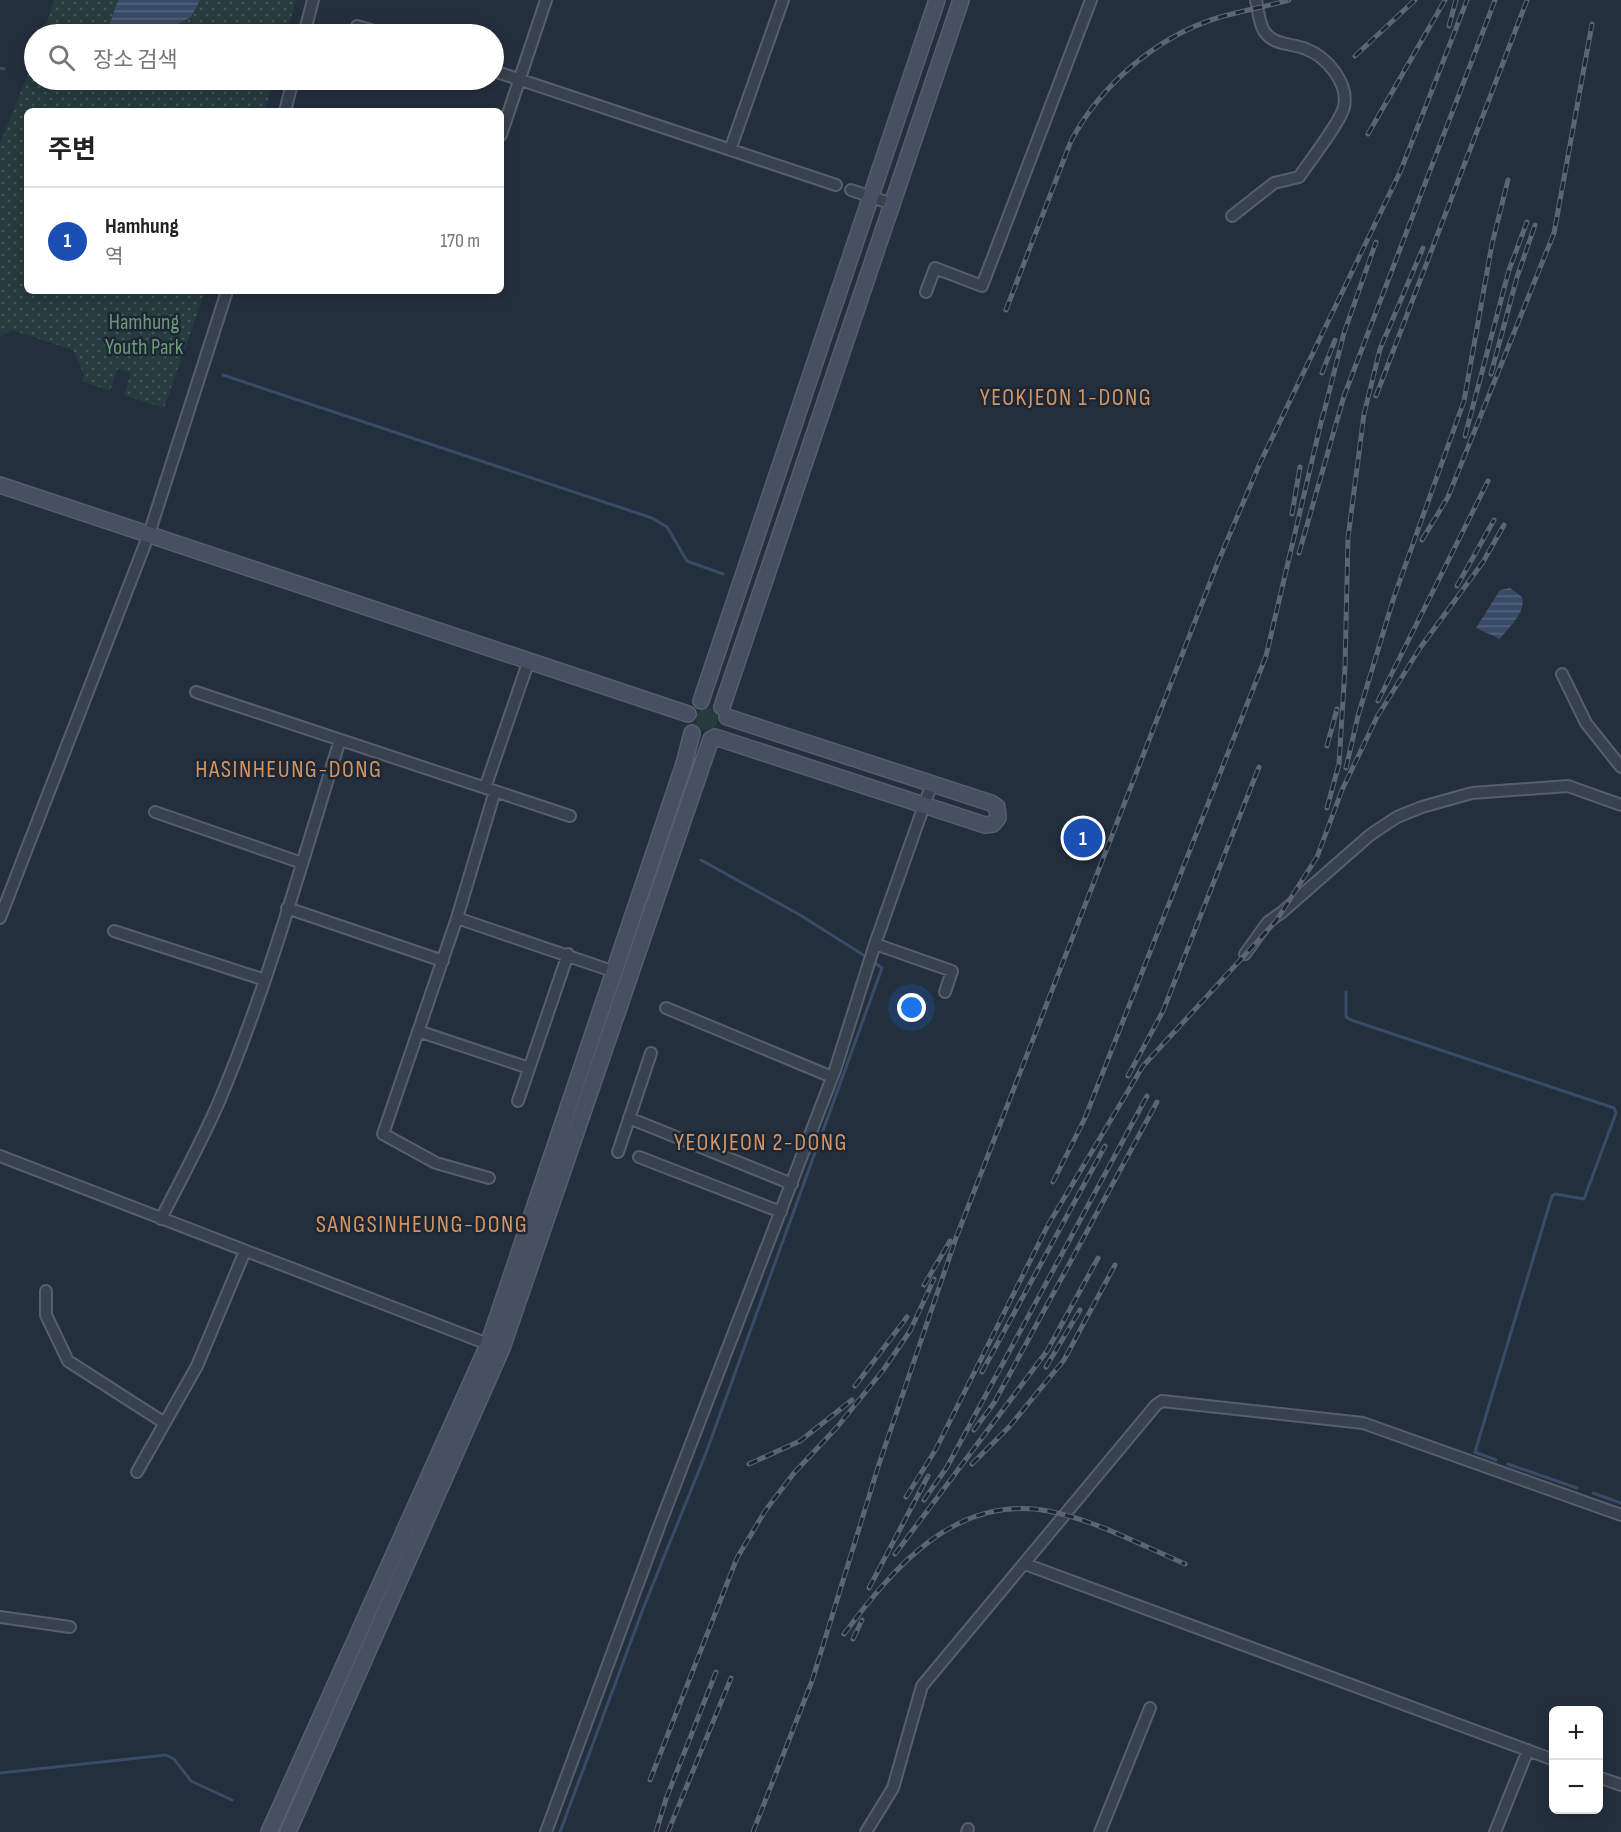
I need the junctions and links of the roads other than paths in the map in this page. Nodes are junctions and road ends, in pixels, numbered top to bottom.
1 (313, 0) edge
2 (546, 0) edge
3 (783, 0) edge
4 (937, 0) edge
5 (961, 0) edge
6 (1091, 0) edge
7 (1256, 0) edge
8 (307, 24) edge
9 (504, 75) edge
10 (519, 80) junction
11 (290, 90) edge
12 (286, 108) edge
13 (504, 126) edge
14 (730, 150) junction
15 (836, 185) dead end
16 (851, 190) dead end
17 (872, 197) junction
18 (892, 204) junction
19 (1232, 216) dead end
20 (926, 292) dead end
21 (226, 294) edge
22 (0, 485) edge
23 (148, 534) junction
24 (528, 660) junction
25 (1562, 674) dead end
26 (196, 692) dead end
27 (701, 701) junction
28 (724, 712) junction
29 (688, 714) junction
30 (692, 733) junction
31 (713, 738) junction
32 (340, 740) junction
33 (1621, 767) edge
34 (932, 783) junction
35 (490, 789) junction
36 (924, 805) junction
37 (1621, 805) edge
38 (155, 812) dead end
39 (570, 816) dead end
40 (302, 863) junction
41 (287, 908) junction
42 (0, 918) edge
43 (458, 918) junction
44 (114, 931) dead end
45 (875, 944) junction
46 (568, 954) junction
47 (1245, 954) dead end
48 (443, 961) junction
49 (615, 972) junction
50 (265, 980) junction
51 (945, 992) dead end
52 (666, 1008) dead end
53 (418, 1031) junction
54 (651, 1053) dead end
55 (529, 1068) junction
56 (832, 1077) junction
57 (518, 1101) dead end
58 (629, 1118) junction
59 (618, 1152) dead end
60 (0, 1156) edge
61 (639, 1157) dead end
62 (489, 1178) dead end
63 (792, 1185) junction
64 (781, 1212) junction
65 (161, 1219) junction
66 (245, 1251) junction
67 (46, 1291) dead end
68 (495, 1347) junction
69 (163, 1422) junction
70 (137, 1472) dead end
71 (1621, 1515) edge
72 (1025, 1564) junction
73 (0, 1617) edge
74 (70, 1627) dead end
75 (1150, 1708) dead end
76 (1528, 1750) junction
77 (1549, 1758) edge
78 (1603, 1778) edge
79 (1621, 1785) edge
80 (269, 1832) edge
81 (288, 1832) edge
82 (546, 1832) edge
83 (866, 1832) edge
84 (1100, 1832) edge
85 (1496, 1832) edge

1 - 8 street
2 - 10 street
3 - 14 street
4 - 17 main road
5 - 18 main road
6 - 20 street
7 - 19 street
9 - 10 street
10 - 13 street
10 - 14 street
11 - 12 street
14 - 15 street
16 - 17 street
17 - 18 street
17 - 27 main road
18 - 28 main road
21 - 23 street
22 - 23 main road
23 - 24 main road
23 - 42 street
24 - 29 main road
24 - 35 street
25 - 33 street
26 - 32 street
27 - 28 main road
27 - 29 main road
28 - 31 main road
28 - 34 main road
29 - 30 main road
30 - 31 main road
30 - 49 main road
31 - 36 main road
31 - 68 main road
32 - 35 street
32 - 40 street
34 - 36 street
34 - 36 main road
35 - 39 street
35 - 43 street
36 - 45 street
37 - 47 street
38 - 40 street
40 - 41 street
41 - 48 street
41 - 50 street
43 - 46 street
43 - 48 street
44 - 50 street
45 - 51 street
45 - 56 street
46 - 49 street
46 - 55 street
48 - 53 street
49 - 68 main road
50 - 65 street
52 - 56 street
53 - 55 street
53 - 62 street
54 - 58 street
55 - 57 street
56 - 63 street
58 - 59 street
58 - 63 street
60 - 65 street
61 - 64 street
63 - 64 street
64 - 82 street
65 - 66 street
66 - 68 street
66 - 69 street
67 - 69 street
68 - 80 main road
68 - 81 main road
69 - 70 street
71 - 72 street
72 - 76 street
72 - 83 street
73 - 74 street
75 - 84 street
76 - 77 street
76 - 85 street
78 - 79 street

